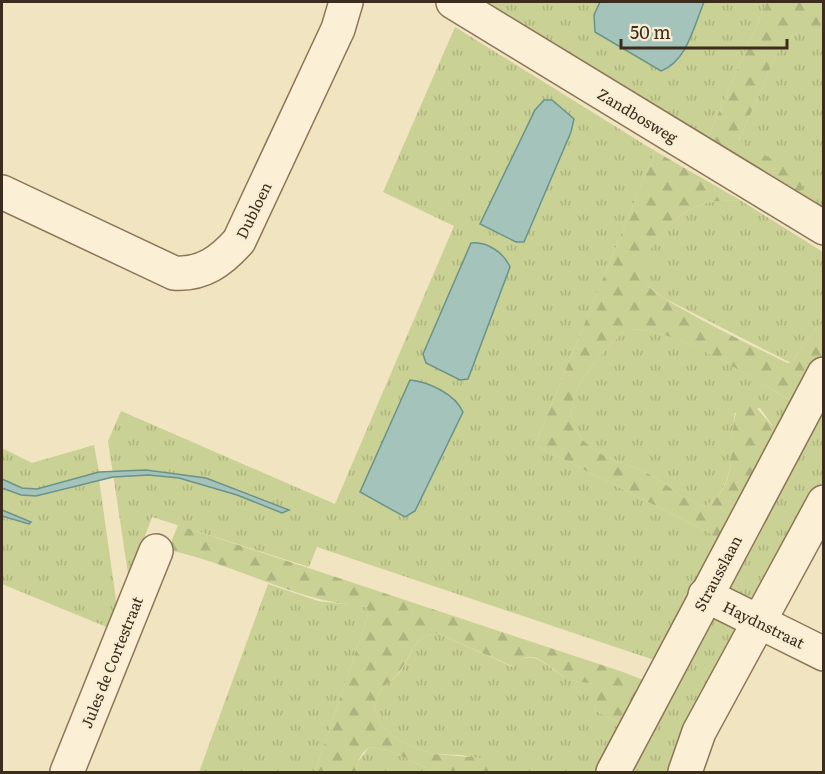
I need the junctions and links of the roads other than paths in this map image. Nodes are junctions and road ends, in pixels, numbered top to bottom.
1 (346, 2) edge
2 (453, 2) edge
3 (2, 192) edge
4 (824, 228) edge
5 (824, 374) edge
6 (824, 502) edge
7 (156, 551) dead end
8 (705, 595) junction
9 (759, 622) junction
10 (824, 654) edge
11 (67, 772) edge
12 (613, 772) edge
13 (685, 772) edge

1 - 3 street, Dubloen
2 - 4 street, Zandbosweg
5 - 8 street, Strausslaan
6 - 9 street
7 - 11 street, Jules de Cortestraat
8 - 9 street, Haydnstraat
8 - 12 street, Strausslaan
9 - 10 street, Haydnstraat
9 - 13 street

